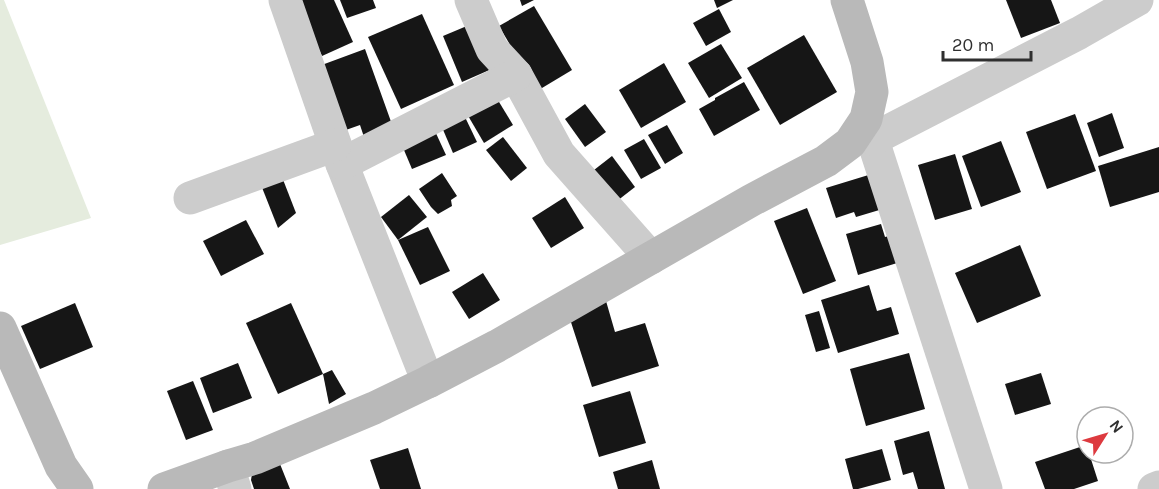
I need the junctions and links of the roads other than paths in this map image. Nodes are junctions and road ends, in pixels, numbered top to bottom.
1 (285, 0) edge
2 (471, 0) edge
3 (847, 0) edge
4 (1137, 0) edge
5 (516, 75) junction
6 (869, 129) junction
7 (338, 155) junction
8 (190, 198) dead end
9 (651, 258) junction
10 (0, 328) edge
11 (428, 382) junction
12 (232, 478) edge
13 (76, 488) edge
14 (1159, 488) edge
15 (164, 489) edge
16 (986, 489) edge
17 (1154, 489) edge

1 - 7 street
2 - 5 street
3 - 6 main road
4 - 6 street
5 - 7 street
5 - 9 street
6 - 9 main road
6 - 16 street
7 - 8 street
7 - 11 street
9 - 11 main road
10 - 13 main road
11 - 12 main road
12 - 15 main road
14 - 17 street

